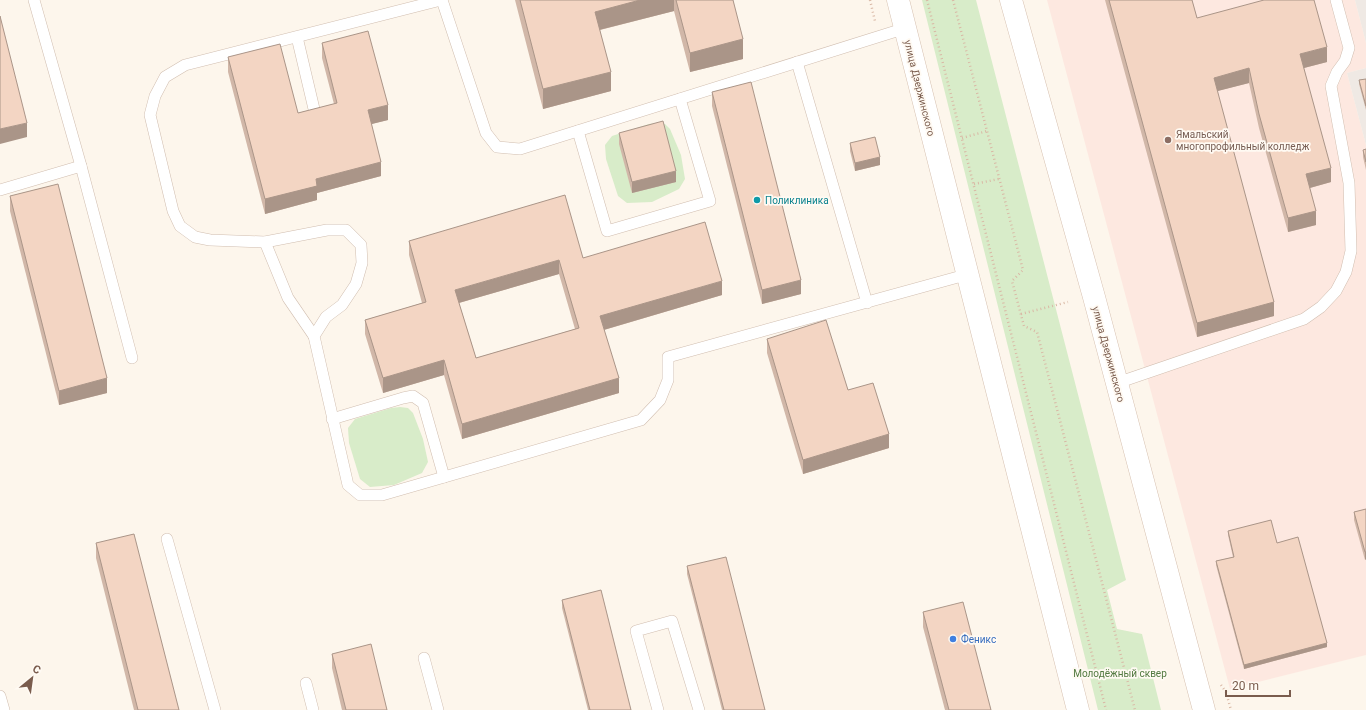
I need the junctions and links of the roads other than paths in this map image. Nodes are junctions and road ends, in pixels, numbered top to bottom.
1 (34, 0) edge
2 (442, 0) edge
3 (898, 0) edge
4 (1011, 0) edge
5 (1336, 0) edge
6 (906, 28) junction
7 (297, 37) junction
8 (797, 62) junction
9 (680, 99) junction
10 (314, 109) edge
11 (578, 131) junction
12 (81, 166) junction
13 (0, 190) edge
14 (265, 242) junction
15 (969, 274) junction
16 (867, 303) junction
17 (314, 336) junction
18 (132, 358) dead end
19 (1117, 383) junction
20 (332, 419) junction
21 (444, 477) junction
22 (168, 539) dead end
23 (424, 658) dead end
24 (306, 682) dead end
25 (0, 696) edge
26 (4, 710) edge
27 (215, 710) edge
28 (313, 710) edge
29 (438, 710) edge
30 (658, 710) edge
31 (699, 710) edge
32 (1078, 710) edge
33 (1204, 710) edge

1 - 12 lane
2 - 7 lane
2 - 11 lane
3 - 6 street, улица Дзержинского
4 - 19 street, улица Дзержинского
5 - 19 lane
6 - 8 lane
6 - 15 street, улица Дзержинского
7 - 10 lane
7 - 14 lane
8 - 9 lane
8 - 16 lane
9 - 11 lane
9 - 11 lane
12 - 13 lane
12 - 18 lane
14 - 17 lane
14 - 17 lane
15 - 16 lane
15 - 32 street, улица Дзержинского
16 - 21 lane
17 - 20 lane
19 - 33 street, улица Дзержинского
20 - 21 lane
20 - 21 lane
22 - 27 lane
23 - 29 lane
24 - 28 lane
25 - 26 lane
30 - 31 lane

